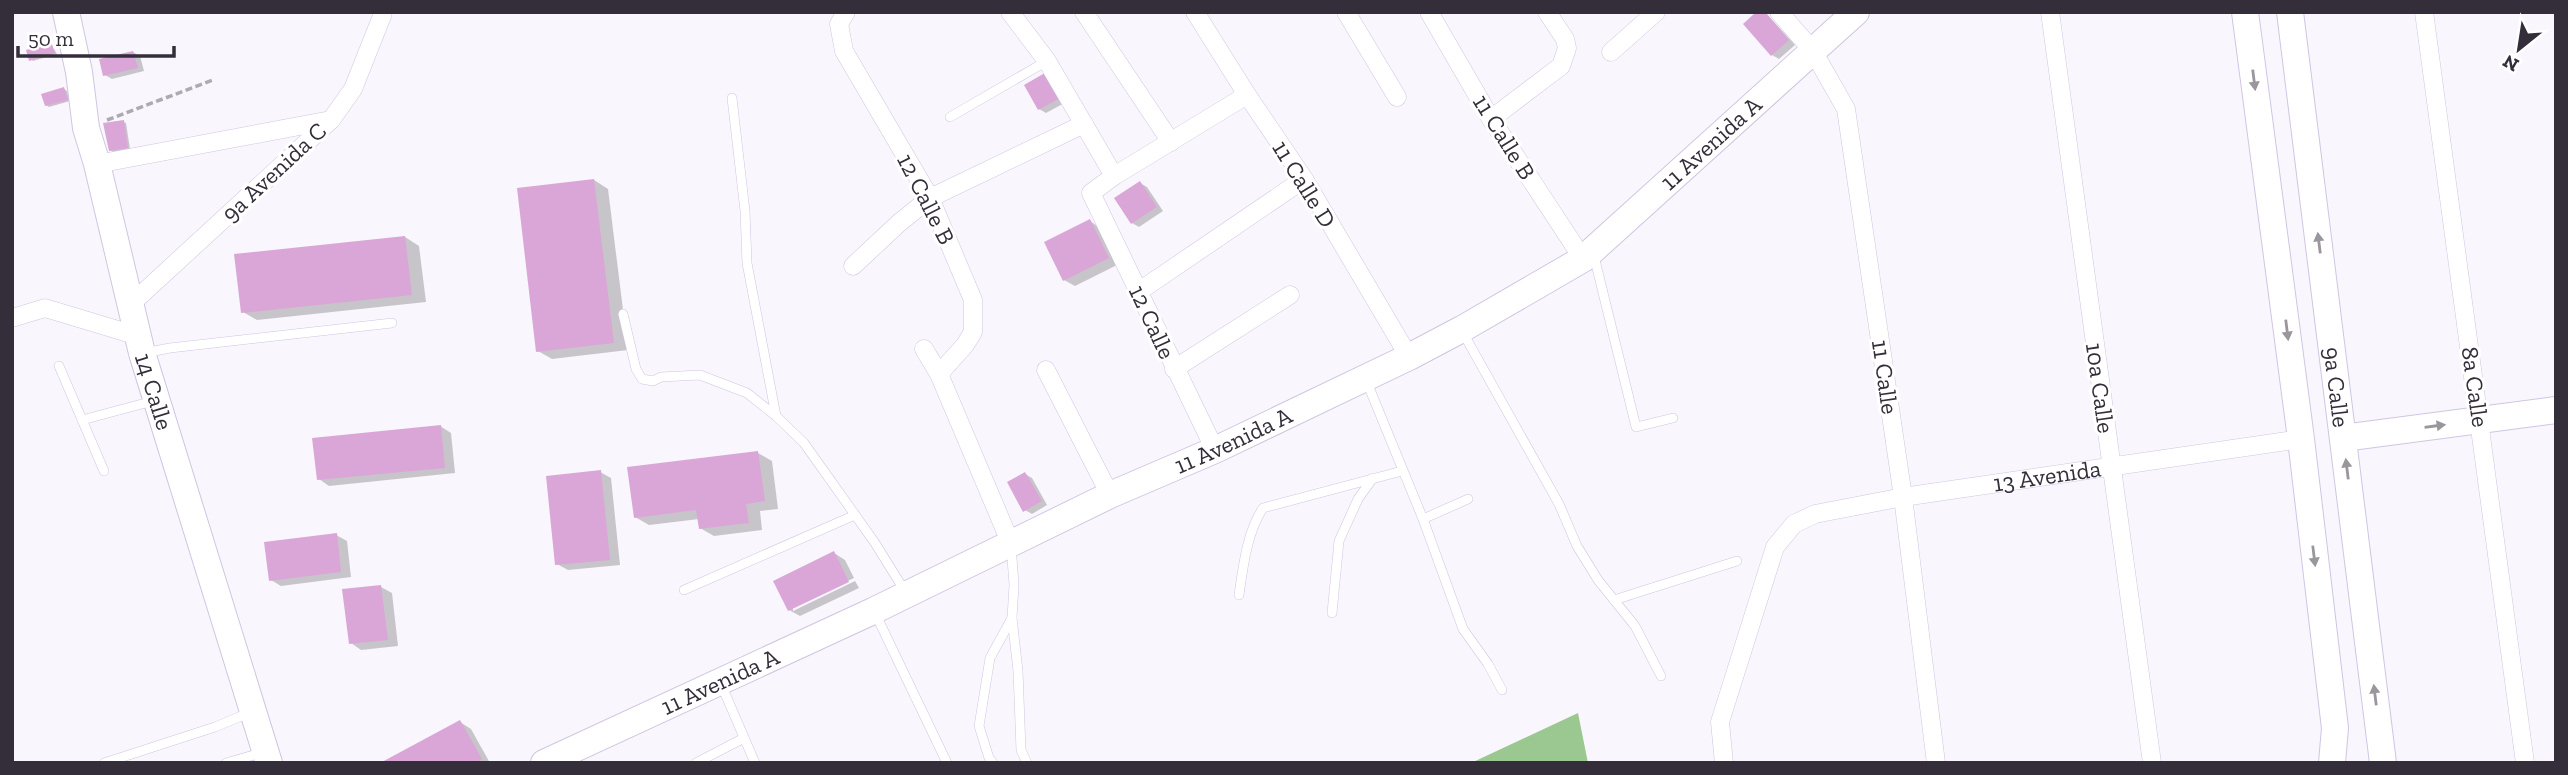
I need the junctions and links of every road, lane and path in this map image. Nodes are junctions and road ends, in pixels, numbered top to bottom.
1 (66, 12) edge
2 (1010, 12) edge
3 (1084, 12) edge
4 (1195, 12) edge
5 (1346, 12) edge
6 (1429, 12) edge
7 (1548, 12) edge
8 (1656, 12) edge
9 (1779, 12) edge
10 (1856, 12) edge
11 (2050, 12) edge
12 (2245, 12) edge
13 (2290, 12) edge
14 (2424, 12) edge
15 (382, 16) dead end
16 (843, 18) edge
17 (1813, 51) junction
18 (1611, 52) dead end
19 (1047, 61) junction
20 (213, 80) dead end
21 (1247, 95) junction
22 (1397, 97) dead end
23 (732, 98) dead end
24 (950, 117) dead end
25 (1491, 119) junction
26 (331, 120) junction
27 (1084, 124) junction
28 (86, 128) junction
29 (1171, 142) junction
30 (97, 164) junction
31 (1114, 176) junction
32 (1304, 179) junction
33 (930, 198) junction
34 (1588, 255) junction
35 (853, 266) dead end
36 (1138, 292) junction
37 (1290, 295) dead end
38 (131, 304) junction
39 (623, 314) dead end
40 (12, 317) edge
41 (392, 323) dead end
42 (1462, 329) junction
43 (140, 345) junction
44 (924, 349) dead end
45 (1409, 357) junction
46 (59, 366) dead end
47 (1174, 369) junction
48 (1046, 370) dead end
49 (939, 374) junction
50 (1366, 378) junction
51 (158, 399) junction
52 (2556, 410) edge
53 (776, 416) junction
54 (1672, 418) dead end
55 (82, 420) junction
56 (2480, 420) junction
57 (2343, 438) junction
58 (2301, 439) junction
59 (1215, 450) junction
60 (2110, 467) junction
61 (104, 471) dead end
62 (1402, 471) junction
63 (1373, 478) junction
64 (1110, 495) junction
65 (1903, 497) junction
66 (1468, 499) dead end
67 (855, 515) junction
68 (1423, 519) junction
69 (1011, 544) junction
70 (1737, 561) dead end
71 (684, 590) dead end
72 (907, 594) junction
73 (1239, 595) dead end
74 (1614, 600) junction
75 (873, 611) junction
76 (1332, 613) dead end
77 (1012, 618) junction
78 (1661, 676) dead end
79 (720, 681) junction
80 (1502, 690) dead end
81 (253, 711) junction
82 (744, 738) junction
83 (267, 757) edge
84 (104, 763) edge
85 (226, 763) edge
86 (544, 763) edge
87 (696, 763) edge
88 (755, 763) edge
89 (947, 763) edge
90 (993, 763) edge
91 (1027, 763) edge
92 (1724, 763) edge
93 (1936, 763) edge
94 (2152, 763) edge
95 (2332, 763) edge
96 (2383, 763) edge
97 (2525, 763) edge

1 - 28 street, 14 Calle
2 - 19 street
3 - 29 street
4 - 21 street, 11 Calle D
5 - 22 street
6 - 25 street, 11 Calle B
7 - 25 street
8 - 18 street
9 - 17 street, 11 Calle
10 - 17 street, 11 Avenida A
11 - 60 street, 10a Calle
12 -> 58 street, 9a Calle
57 -> 13 street, 9a Calle
14 - 56 street, 8a Calle
15 - 26 street, 9a Avenida C
16 - 33 street, 12 Calle B
17 - 34 street, 11 Avenida A
17 - 65 street, 11 Calle
19 - 24 lane
19 - 27 street
20 - 28 path
21 - 29 street
21 - 32 street, 11 Calle D
23 - 53 lane
25 - 34 street, 11 Calle B
26 - 30 street
26 - 38 street, 9a Avenida C
27 - 31 street
27 - 33 street
28 - 30 street, 14 Calle
29 - 31 street
30 - 38 street, 14 Calle
31 - 36 street, 12 Calle
32 - 36 street
32 - 45 street, 11 Calle D
33 - 35 street
33 - 49 street, 12 Calle B
34 - 42 street, 11 Avenida A
34 - 54 lane
36 - 47 street, 12 Calle
37 - 47 street
38 - 43 street, 14 Calle
39 - 53 lane
40 - 43 street
41 - 43 lane
42 - 45 street, 11 Avenida A
42 - 74 lane
43 - 51 street, 14 Calle
44 - 49 street
45 - 50 street, 11 Avenida A
46 - 55 lane
47 - 59 street, 12 Calle
48 - 64 street
49 - 69 street
50 - 59 street, 11 Avenida A
50 - 62 lane
51 - 55 lane
51 - 81 street, 14 Calle
52 - 56 street
53 - 67 lane
55 - 61 lane
57 -> 56 street
56 - 97 street, 8a Calle
96 -> 57 street, 9a Calle
58 - 60 street, 13 Avenida
58 -> 95 street, 9a Calle
59 - 64 street, 11 Avenida A
60 - 65 street, 13 Avenida
60 - 94 street, 10a Calle
62 - 63 lane
62 - 68 lane
63 - 73 lane
63 - 76 lane
64 - 69 street, 11 Avenida A
65 - 92 street, 13 Avenida
65 - 93 street, 11 Calle
66 - 68 lane
67 - 71 lane
67 - 72 lane
68 - 80 lane
69 - 72 street, 11 Avenida A
69 - 77 lane
70 - 74 lane
72 - 75 street, 11 Avenida A
74 - 78 lane
75 - 79 street, 11 Avenida A
75 - 89 lane
77 - 90 lane
77 - 91 lane
79 - 82 lane
79 - 86 street, 11 Avenida A
81 - 83 street, 14 Calle
81 - 84 lane
82 - 87 lane
82 - 88 lane
83 - 85 lane

